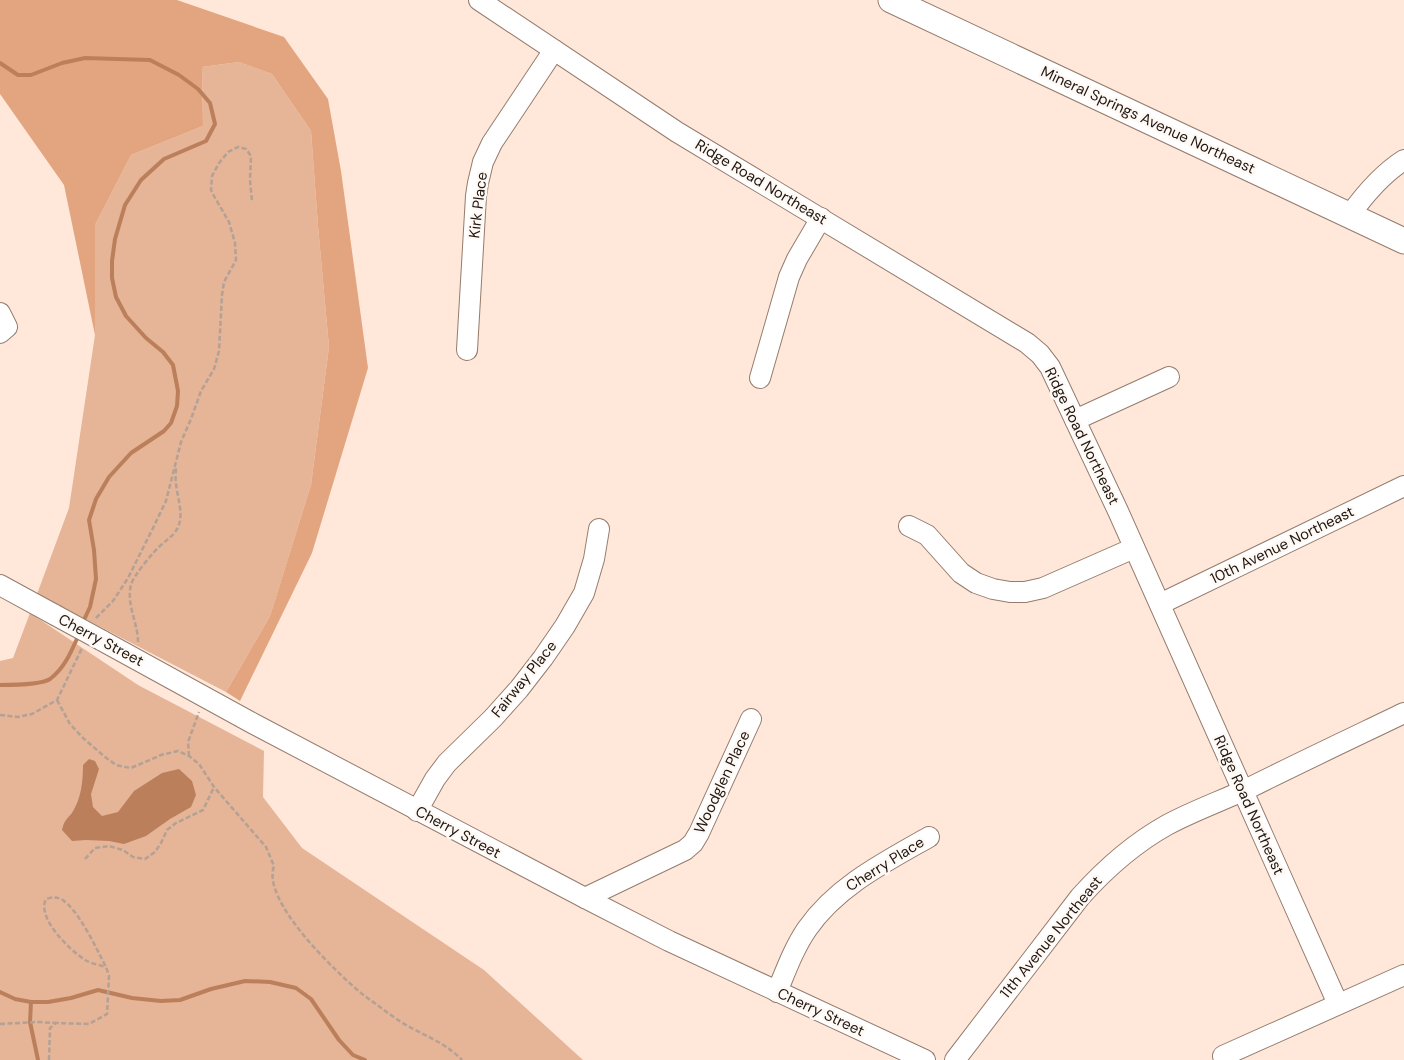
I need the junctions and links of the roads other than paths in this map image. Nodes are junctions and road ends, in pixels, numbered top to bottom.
1 (479, 0) edge
2 (891, 0) edge
3 (554, 50) junction
4 (1404, 160) edge
5 (1350, 215) junction
6 (821, 218) junction
7 (1404, 241) edge
8 (0, 313) edge
9 (0, 333) edge
10 (467, 350) dead end
11 (1169, 377) dead end
12 (760, 378) dead end
13 (1075, 420) junction
14 (1404, 486) edge
15 (909, 526) dead end
16 (599, 530) dead end
17 (1134, 548) junction
18 (0, 585) edge
19 (1160, 604) junction
20 (1404, 713) edge
21 (751, 719) dead end
22 (1243, 791) junction
23 (418, 810) junction
24 (930, 837) dead end
25 (585, 898) junction
26 (1404, 975) edge
27 (777, 992) junction
28 (1338, 1004) junction
29 (1223, 1056) dead end
30 (925, 1060) edge
31 (954, 1060) edge

1 - 3 street, Ridge Road Northeast
2 - 5 main road, Mineral Springs Avenue Northeast
3 - 6 street, Ridge Road Northeast
3 - 10 street, Kirk Place
4 - 5 street
5 - 7 main road, Mineral Springs Avenue Northeast
6 - 12 street
6 - 13 street, Ridge Road Northeast
8 - 9 street
11 - 13 street
13 - 17 street, Ridge Road Northeast
14 - 19 street, 10th Avenue Northeast
15 - 17 street
16 - 23 street, Fairway Place
17 - 19 street, Ridge Road Northeast
18 - 23 street, Cherry Street, bridge
19 - 22 street, Ridge Road Northeast
20 - 22 street, 11th Avenue Northeast
21 - 25 street, Woodglen Place
22 - 28 street, Ridge Road Northeast
22 - 31 street, 11th Avenue Northeast
23 - 25 street, Cherry Street
24 - 27 street, Cherry Place
25 - 27 street, Cherry Street
26 - 28 street
27 - 30 street, Cherry Street
28 - 29 street

